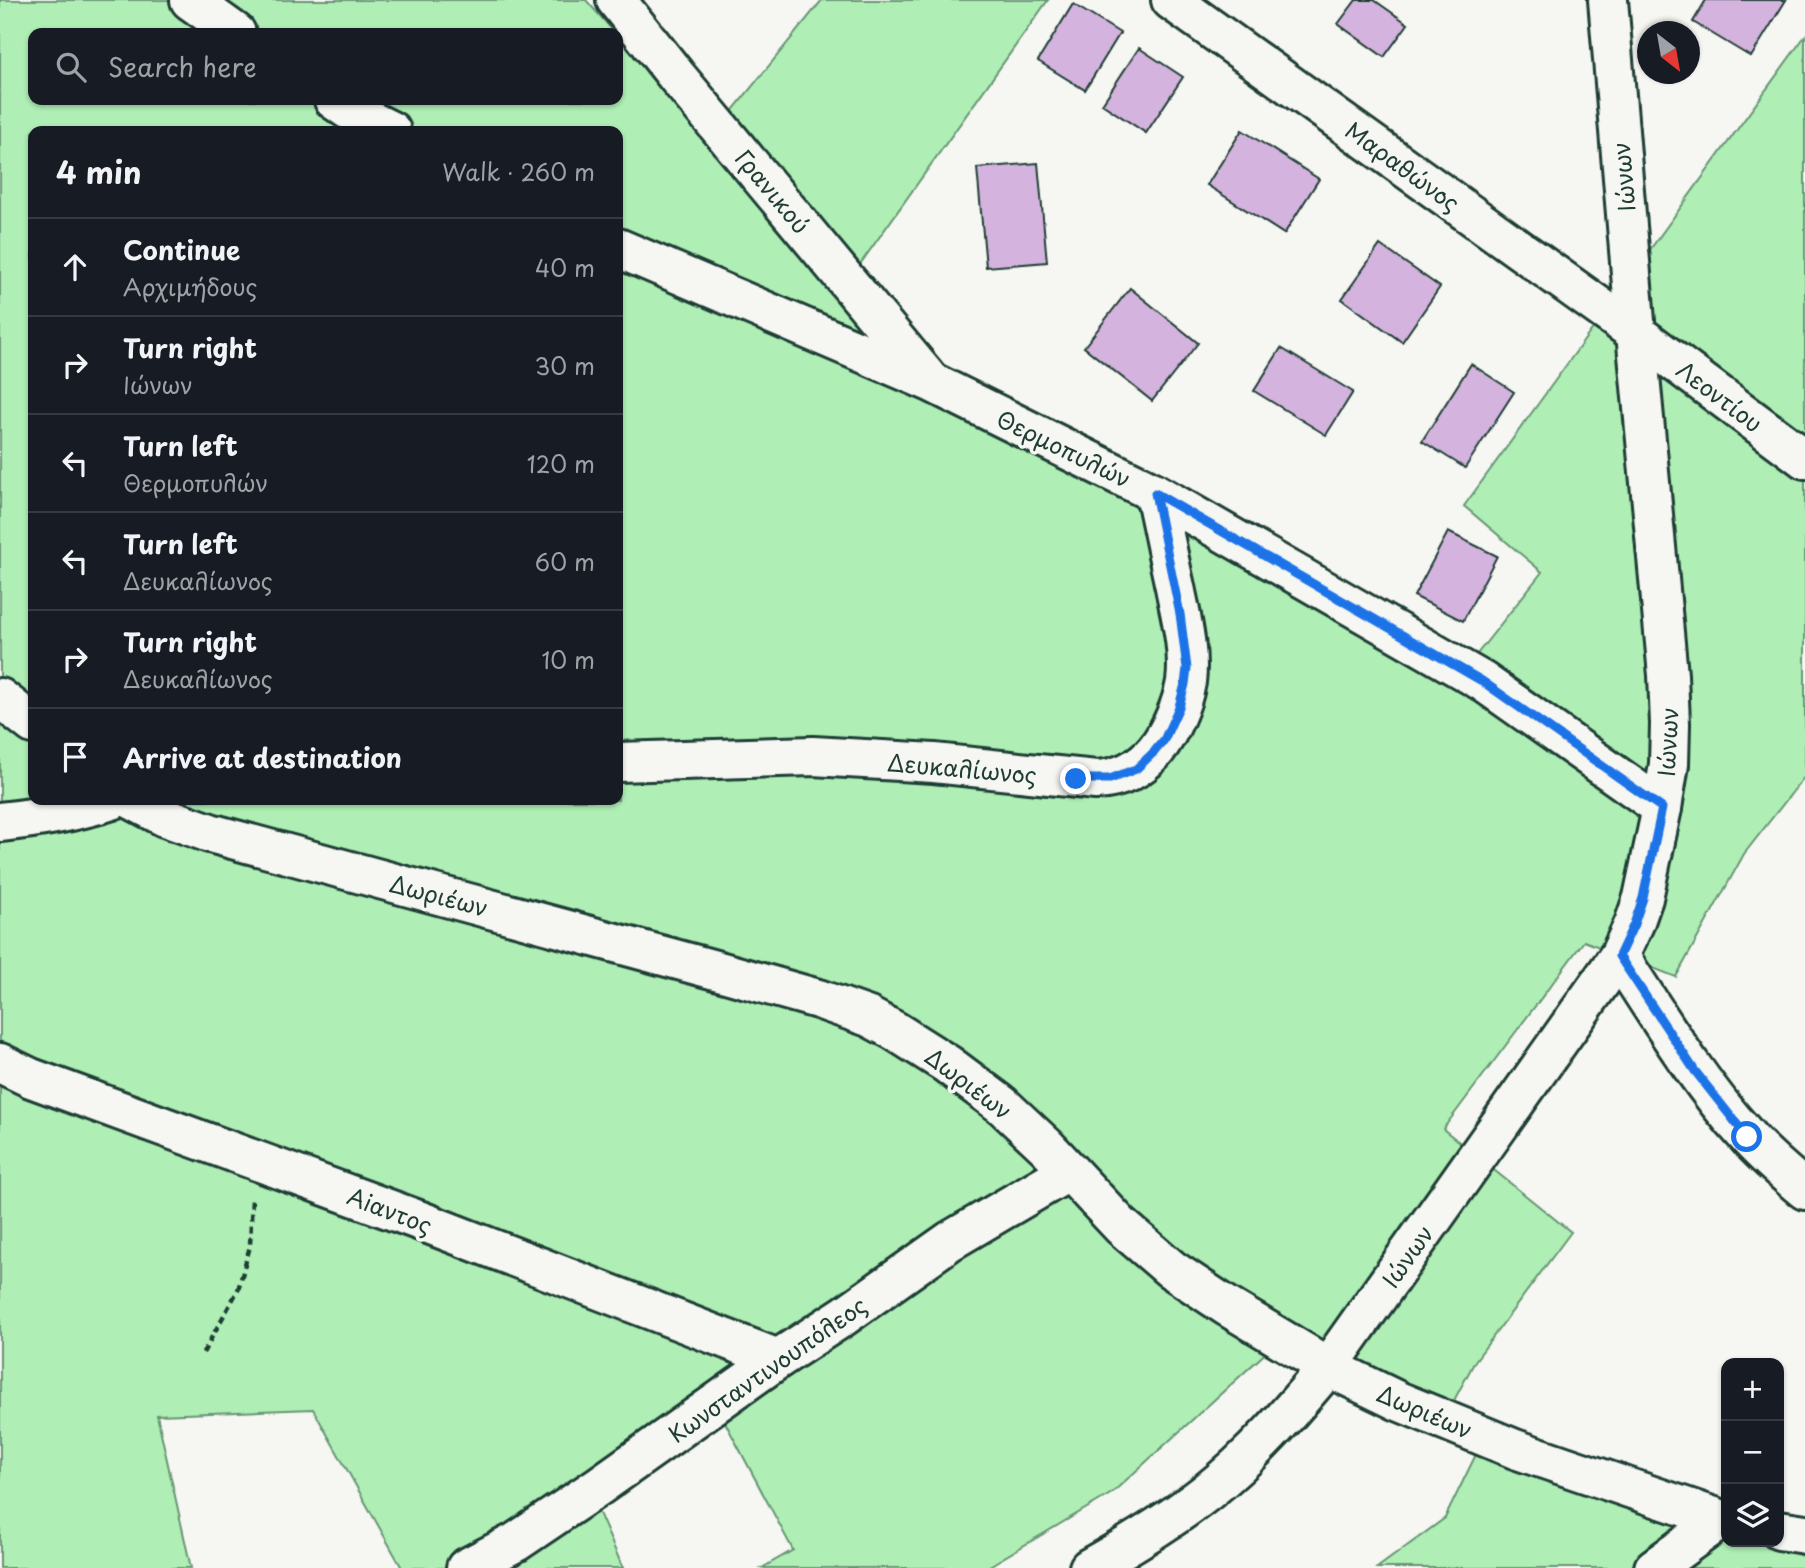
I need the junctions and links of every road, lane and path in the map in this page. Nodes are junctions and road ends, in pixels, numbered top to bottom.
1 (190, 0) edge
2 (616, 0) edge
3 (1171, 0) edge
4 (1608, 0) edge
5 (229, 28) edge
6 (341, 105) edge
7 (381, 126) edge
8 (623, 249) edge
9 (1636, 333) junction
10 (931, 382) junction
11 (1805, 458) edge
12 (1155, 493) junction
13 (0, 698) edge
14 (28, 720) edge
15 (623, 762) edge
16 (93, 805) edge
17 (143, 805) edge
18 (1662, 808) junction
19 (0, 822) edge
20 (1619, 956) junction
21 (0, 1063) edge
22 (251, 1158) junction
23 (1069, 1171) junction
24 (1805, 1190) edge
25 (203, 1353) dead end
26 (779, 1359) junction
27 (1328, 1367) junction
28 (1721, 1519) edge
29 (1721, 1521) edge
30 (1784, 1531) edge
31 (1805, 1534) edge
32 (466, 1568) edge
33 (1089, 1568) edge
34 (1654, 1568) edge

1 - 5 street
2 - 10 street, Γρανικού
3 - 9 street, Μαραθώνος
4 - 9 street, Ιώνων
6 - 7 street
8 - 10 street, Θερμοπυλών
9 - 11 street, Λεοντίου
9 - 18 street, Ιώνων
10 - 12 street, Θερμοπυλών
12 - 15 street, Δευκαλίωνος
12 - 18 street, Θερμοπυλών
13 - 14 street
16 - 19 street
17 - 23 street, Δωριέων
18 - 20 street, Ιώνων
20 - 24 street
20 - 27 street, Ιώνων
21 - 22 street, Aiαντος
22 - 25 path
22 - 26 street, Aiαντος
23 - 26 street, Κωνσταντινουπόλεος
23 - 27 street, Δωριέων
26 - 32 street, Κωνσταντινουπόλεος
27 - 28 street, Δωριέων
27 - 33 street, Ιώνων
29 - 34 street
30 - 31 street

